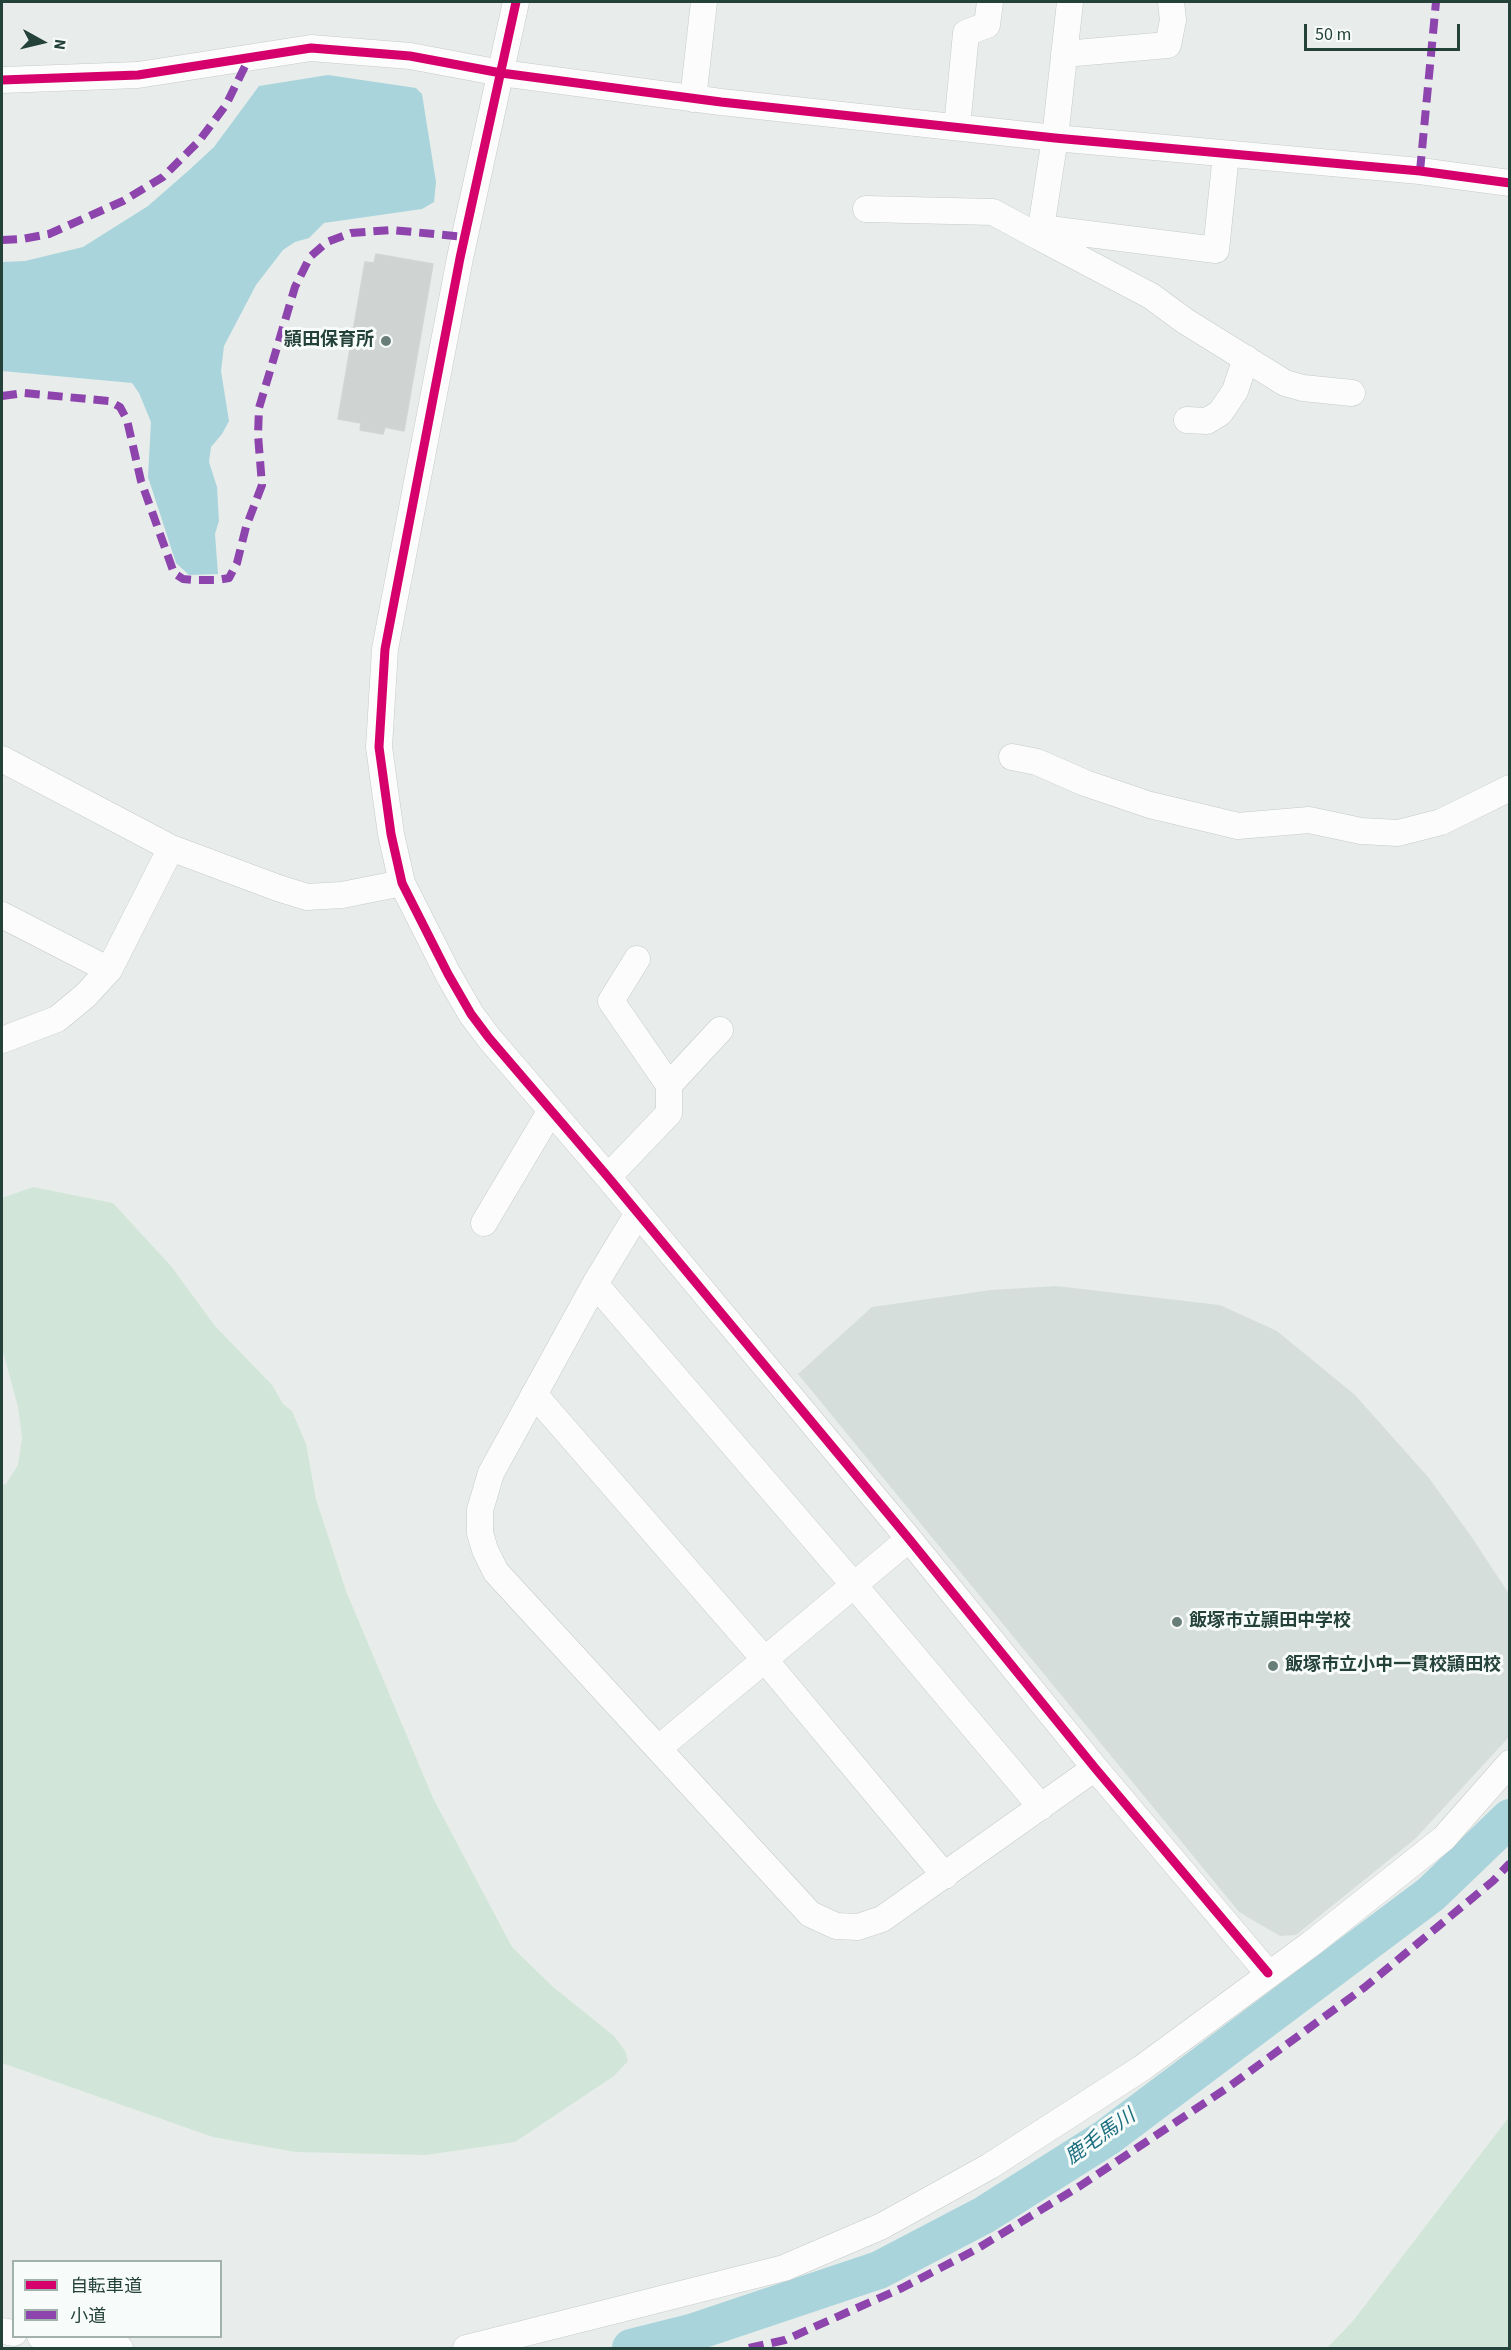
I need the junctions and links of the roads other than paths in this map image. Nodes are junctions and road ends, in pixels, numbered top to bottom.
1 (516, 2) edge
2 (704, 2) edge
3 (990, 2) edge
4 (1070, 2) edge
5 (1171, 2) edge
6 (1064, 54) junction
7 (501, 73) junction
8 (2, 80) edge
9 (693, 99) junction
10 (957, 128) junction
11 (1055, 138) junction
12 (1226, 153) junction
13 (1509, 183) edge
14 (866, 209) dead end
15 (1040, 232) junction
16 (1246, 358) junction
17 (1352, 393) dead end
18 (1187, 420) dead end
19 (1011, 758) dead end
20 (2, 759) edge
21 (1509, 788) edge
22 (171, 848) junction
23 (402, 883) junction
24 (2, 915) edge
25 (637, 959) dead end
26 (109, 970) junction
27 (720, 1030) dead end
28 (2, 1040) edge
29 (669, 1085) junction
30 (550, 1112) junction
31 (608, 1177) junction
32 (638, 1213) junction
33 (484, 1223) dead end
34 (595, 1284) junction
35 (534, 1394) junction
36 (909, 1539) junction
37 (853, 1584) junction
38 (765, 1660) junction
39 (659, 1748) junction
40 (1509, 1763) edge
41 (1095, 1768) junction
42 (1041, 1807) junction
43 (945, 1876) junction
44 (1268, 1973) junction
45 (47, 2338) edge
46 (120, 2349) edge
47 (466, 2349) edge

1 - 7 street
2 - 9 street
3 - 10 street
4 - 6 street
5 - 6 street
6 - 11 street
7 - 8 street
7 - 9 street
7 - 23 street
9 - 10 street
10 - 11 street
11 - 12 street
11 - 15 street
12 - 13 street
12 - 15 street
14 - 15 street
15 - 16 street
16 - 17 street
16 - 18 street
19 - 21 street
20 - 22 street
22 - 23 street
22 - 26 street
23 - 30 street
24 - 26 street
25 - 29 street
26 - 28 street
27 - 29 street
29 - 31 street
30 - 31 street
30 - 33 street
31 - 32 street
32 - 34 street
32 - 36 street
34 - 35 street
34 - 37 street
35 - 38 street
35 - 39 street
36 - 37 street
36 - 41 street
37 - 38 street
37 - 42 street
38 - 39 street
38 - 43 street
39 - 43 street
40 - 44 street
41 - 42 street
41 - 44 street
42 - 43 street
44 - 47 street
45 - 46 street

